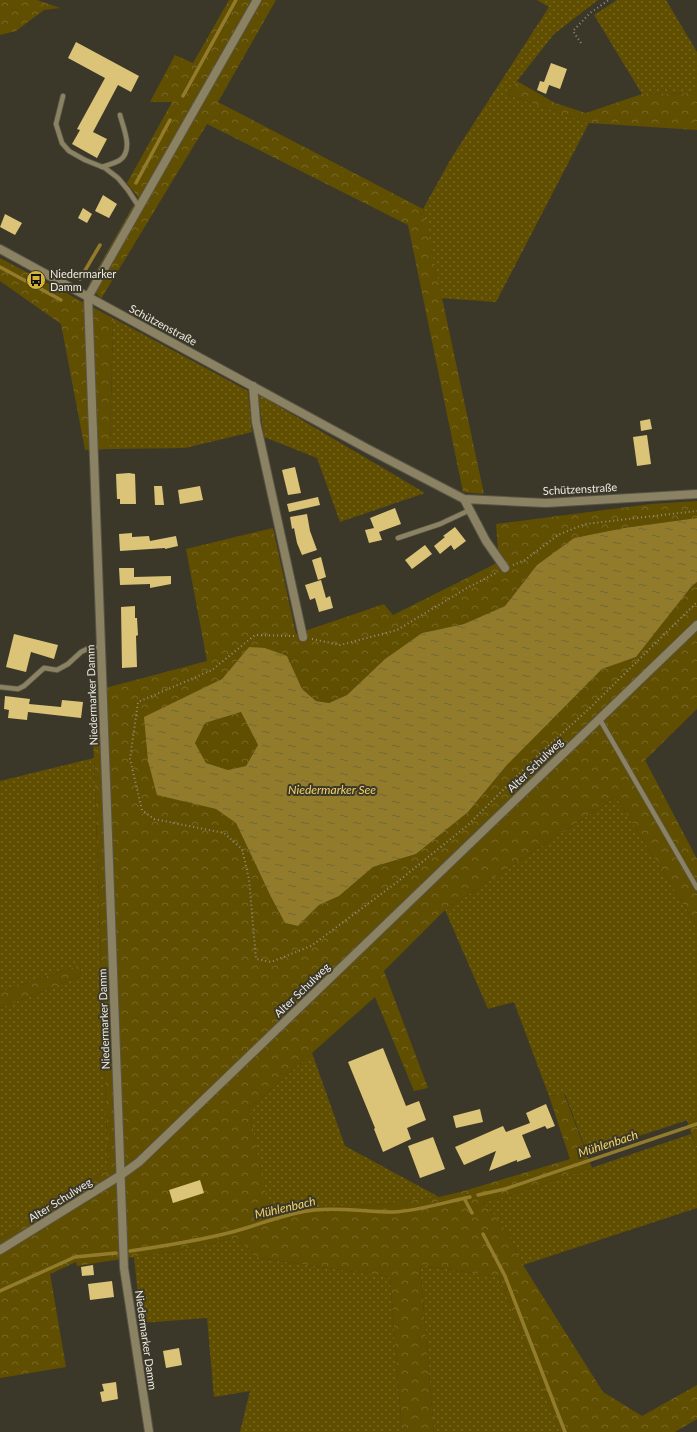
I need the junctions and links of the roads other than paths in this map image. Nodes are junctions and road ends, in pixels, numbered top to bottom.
1 (257, 0) edge
2 (63, 96) dead end
3 (120, 114) dead end
4 (102, 167) junction
5 (139, 207) junction
6 (0, 249) edge
7 (88, 297) junction
8 (253, 386) junction
9 (697, 494) edge
10 (464, 499) junction
11 (470, 510) junction
12 (398, 538) dead end
13 (505, 568) road end
14 (697, 625) edge
15 (303, 637) road end
16 (102, 647) junction
17 (0, 687) edge
18 (599, 718) junction
19 (697, 888) edge
20 (121, 1175) junction
21 (0, 1250) edge
22 (149, 1432) edge

1 - 5 street
2 - 4 lane
3 - 4 lane
4 - 5 lane
5 - 7 street
6 - 7 street, Schützenstraße
7 - 8 street, Schützenstraße
7 - 16 street, Niedermarker Damm
8 - 10 street, Schützenstraße
8 - 15 street
9 - 10 street, Schützenstraße
10 - 11 street
11 - 12 lane
11 - 13 street
14 - 18 street, Alter Schulweg
16 - 17 lane
16 - 20 street, Niedermarker Damm
18 - 19 lane
18 - 20 street, Alter Schulweg
20 - 21 street, Alter Schulweg
20 - 22 street, Niedermarker Damm

